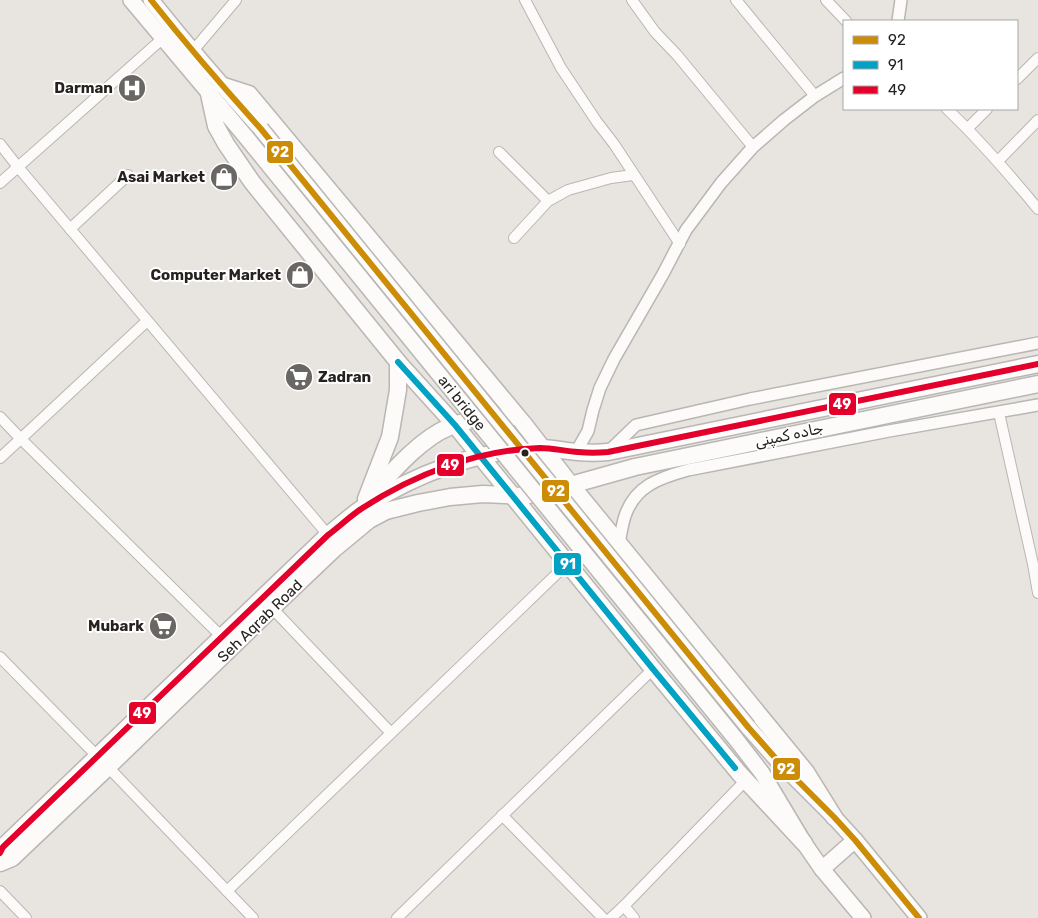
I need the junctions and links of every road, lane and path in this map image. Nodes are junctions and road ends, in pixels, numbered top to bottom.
1 (131, 0) edge
2 (151, 0) edge
3 (236, 0) edge
4 (525, 0) edge
5 (632, 0) edge
6 (736, 0) edge
7 (826, 0) edge
8 (901, 0) edge
9 (845, 20) edge
10 (898, 20) edge
11 (162, 39) junction
12 (192, 52) junction
13 (1038, 58) edge
14 (1018, 78) edge
15 (843, 79) edge
16 (215, 89) junction
17 (815, 96) junction
18 (948, 110) edge
19 (986, 110) edge
20 (1038, 120) edge
21 (968, 128) junction
22 (0, 144) edge
23 (753, 147) junction
24 (499, 152) dead end
25 (998, 161) junction
26 (18, 168) junction
27 (128, 175) dead end
28 (633, 175) junction
29 (0, 183) edge
30 (1034, 195) edge
31 (548, 201) junction
32 (1038, 209) edge
33 (70, 229) junction
34 (514, 238) dead end
35 (680, 244) junction
36 (147, 321) junction
37 (1038, 343) edge
38 (398, 362) junction
39 (1038, 364) edge
40 (1038, 384) edge
41 (1038, 405) edge
42 (999, 413) junction
43 (0, 417) edge
44 (519, 419) junction
45 (455, 424) junction
46 (20, 438) junction
47 (541, 448) junction
48 (576, 452) junction
49 (608, 452) junction
50 (481, 457) junction
51 (0, 458) edge
52 (571, 486) junction
53 (512, 495) junction
54 (363, 505) junction
55 (328, 536) junction
56 (619, 543) junction
57 (568, 563) junction
58 (1036, 564) edge
59 (1038, 593) edge
60 (272, 608) junction
61 (222, 637) junction
62 (0, 657) edge
63 (653, 669) junction
64 (391, 733) junction
65 (103, 762) junction
66 (746, 780) junction
67 (502, 816) junction
68 (834, 816) junction
69 (855, 840) junction
70 (804, 843) junction
71 (0, 853) edge
72 (0, 863) edge
73 (822, 869) junction
74 (227, 890) junction
75 (0, 891) edge
76 (624, 906) junction
77 (26, 918) edge
78 (254, 918) edge
79 (397, 918) edge
80 (603, 918) edge
81 (611, 918) edge
82 (634, 918) edge
83 (863, 918) edge
84 (919, 918) edge

1 - 11 main road
2 - 12 main road
3 - 12 street
4 - 28 street
5 - 23 street
6 - 17 street
7 - 9 street
8 - 10 street
11 - 16 main road
11 - 26 street
12 - 16 main road
13 - 14 street
15 - 17 street
16 - 38 highway
16 - 44 highway
16 - 68 main road, bridge
16 - 70 main road, ari bridge, bridge
17 - 23 street
18 - 21 street
19 - 21 street
20 - 25 street
21 - 25 street
22 - 26 street
23 - 35 street
24 - 31 street
25 - 30 street
26 - 29 street
26 - 33 street
27 - 33 street
28 - 31 street
28 - 35 street
30 - 32 street
31 - 34 street
33 - 36 street
35 - 48 street
36 - 46 street
36 - 55 street
37 - 49 street
38 - 45 highway
38 - 54 highway
39 - 49 highway, جاده کمپنی
40 - 52 highway, جاده کمپنی
41 - 42 street
42 - 56 street
42 - 58 street
43 - 46 street
44 - 45 highway
44 - 47 highway
45 - 50 highway
45 - 54 highway
46 - 51 street
46 - 61 street
47 - 48 highway, جاده کمپنی
47 - 50 highway, جاده کمپنی
47 - 52 highway
48 - 49 highway, جاده کمپنی
50 - 53 highway
50 - 54 highway, Seh Aqrab Road
52 - 53 highway, Seh Aqrab Road
52 - 56 highway
53 - 57 highway
53 - 60 highway, Seh Aqrab Road
54 - 55 highway, Seh Aqrab Road
55 - 61 highway, Seh Aqrab Road
56 - 68 highway
57 - 63 highway
57 - 64 street
58 - 59 street
60 - 64 street
60 - 65 highway, Seh Aqrab Road
61 - 65 highway, Seh Aqrab Road
62 - 65 street
63 - 66 highway
63 - 67 street
64 - 74 street
65 - 71 highway, Seh Aqrab Road
65 - 72 highway, Seh Aqrab Road
65 - 74 street
66 - 70 highway
66 - 76 street
67 - 79 street
67 - 80 street
68 - 69 main road
69 - 73 main road
69 - 84 main road
70 - 73 main road, ari bridge
73 - 83 main road, ari bridge
74 - 78 street
75 - 77 street
76 - 81 street
76 - 82 street

